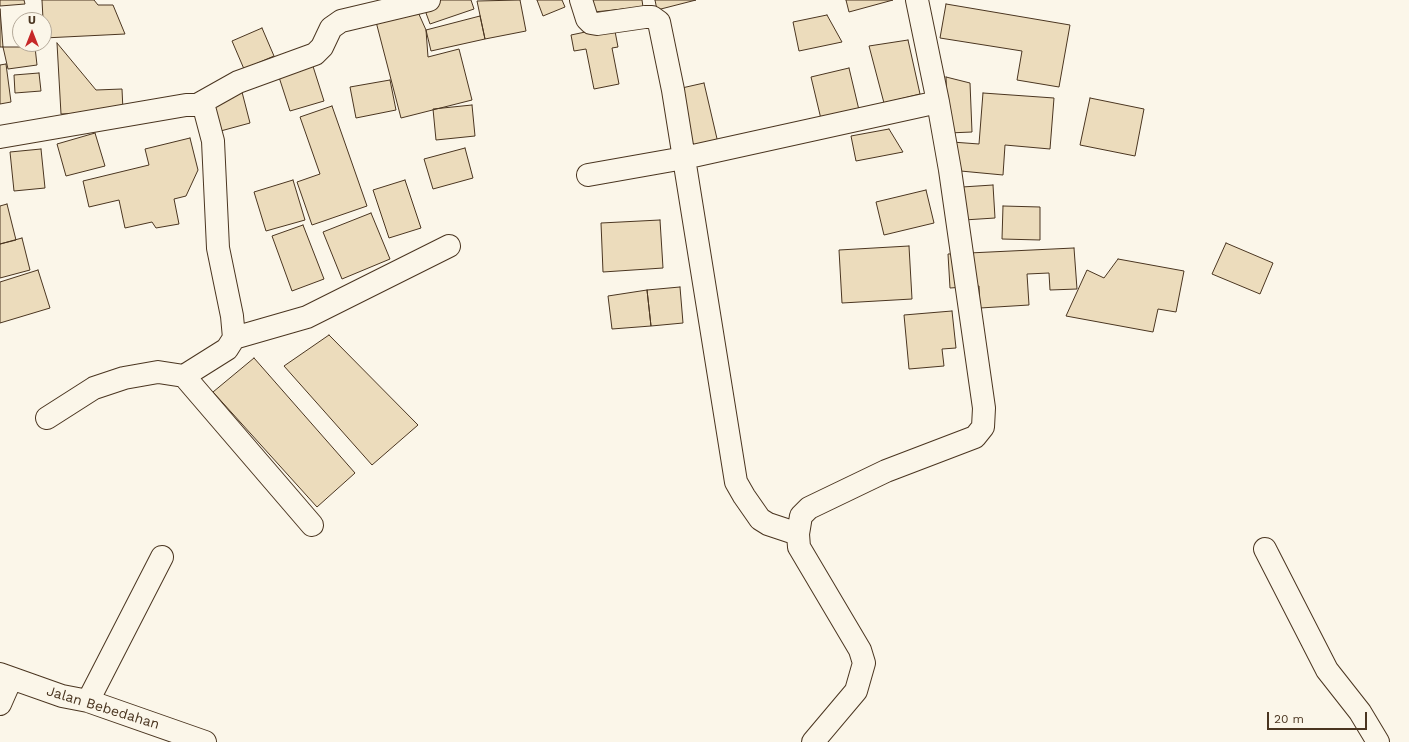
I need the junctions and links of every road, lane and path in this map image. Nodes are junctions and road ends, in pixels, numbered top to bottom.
1 (429, 0) edge
2 (581, 0) edge
3 (917, 0) edge
4 (938, 102) junction
5 (197, 105) junction
6 (0, 137) edge
7 (684, 158) junction
8 (588, 175) dead end
9 (449, 246) dead end
10 (234, 338) junction
11 (184, 376) junction
12 (47, 418) dead end
13 (312, 525) dead end
14 (798, 534) junction
15 (1265, 549) dead end
16 (162, 557) dead end
17 (6, 676) edge
18 (88, 701) junction
19 (0, 704) edge
20 (205, 742) edge
21 (813, 742) edge
22 (1378, 742) edge

1 - 5 street
2 - 7 street
3 - 4 street
4 - 7 street
4 - 14 street
5 - 6 street
5 - 10 street
7 - 8 street
7 - 14 street
9 - 10 street
10 - 11 street
11 - 12 street
11 - 13 street
14 - 21 street
15 - 22 street
16 - 18 street
17 - 18 street, Jalan Bebedahan
17 - 19 street
18 - 20 street, Jalan Bebedahan

